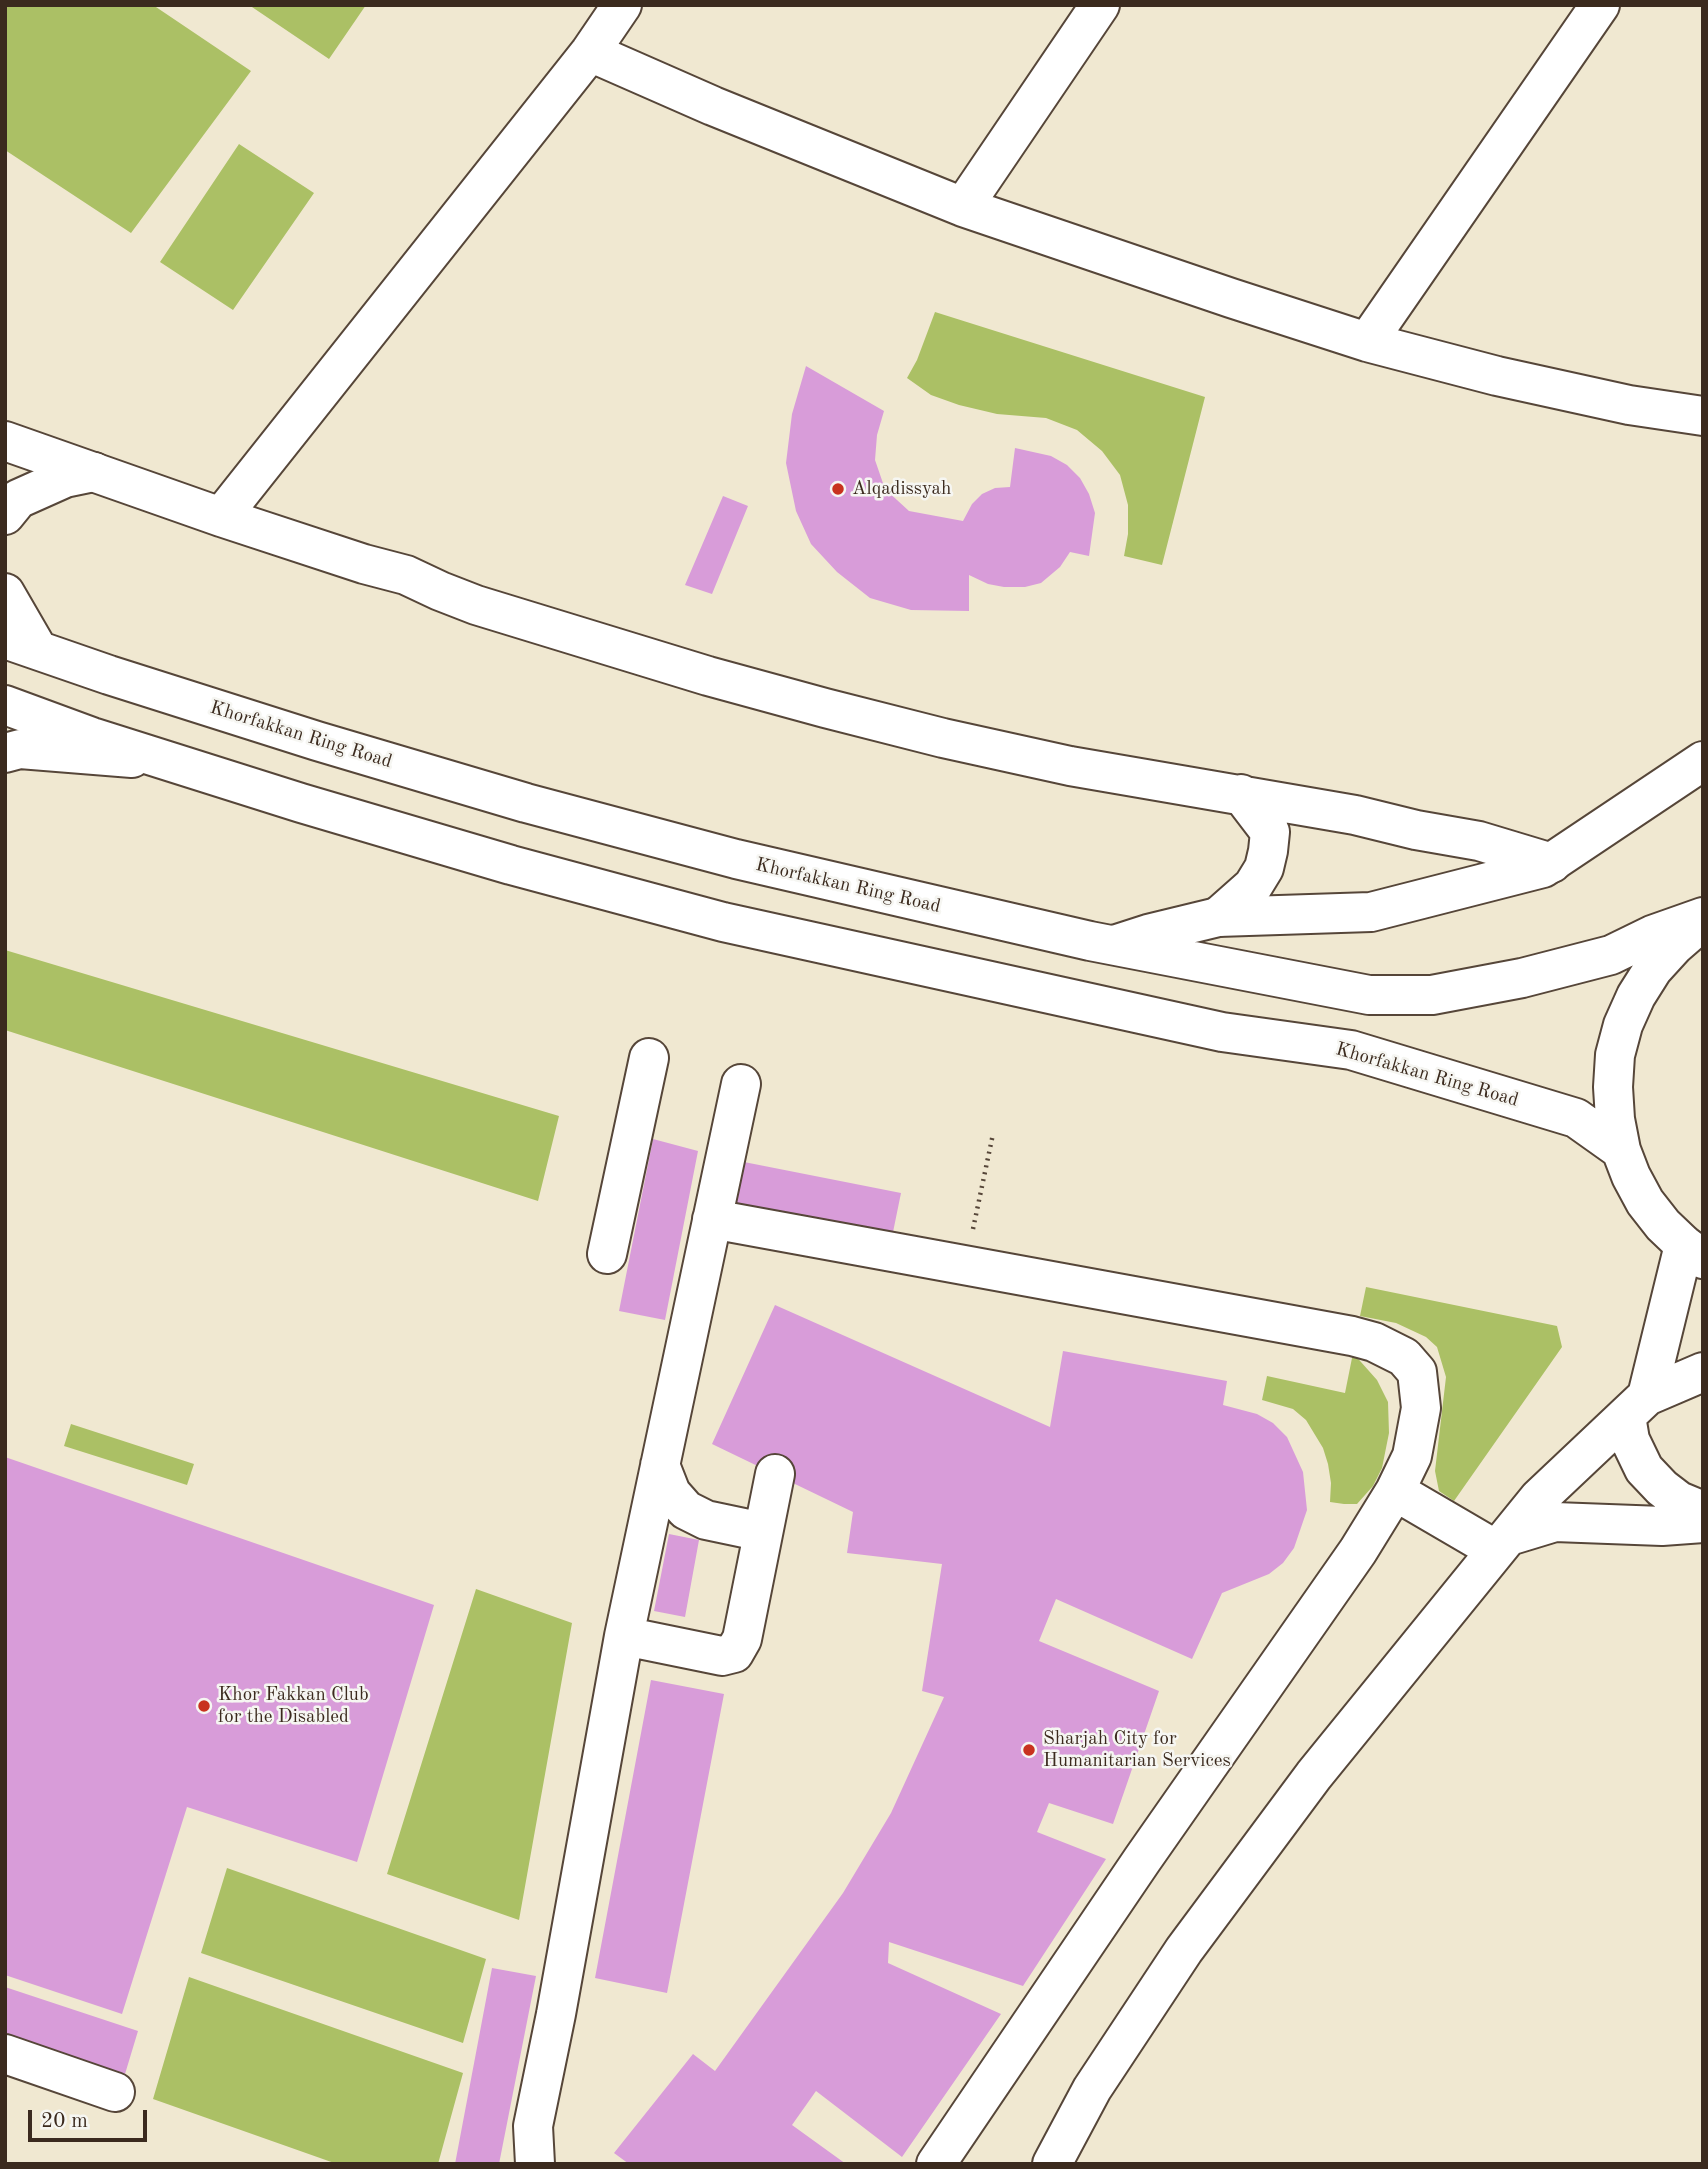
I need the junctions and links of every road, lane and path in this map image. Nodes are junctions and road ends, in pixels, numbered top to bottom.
1 (622, 5) edge
2 (1100, 5) edge
3 (1600, 5) edge
4 (590, 52) junction
5 (963, 206) junction
6 (1367, 342) junction
7 (1703, 416) edge
8 (5, 441) edge
9 (94, 472) junction
10 (5, 515) edge
11 (221, 517) junction
12 (5, 593) edge
13 (22, 644) edge
14 (5, 705) edge
15 (5, 753) edge
16 (167, 760) junction
17 (1703, 761) edge
18 (1241, 794) junction
19 (1552, 863) junction
20 (1218, 917) junction
21 (1703, 919) edge
22 (1113, 946) junction
23 (649, 1058) dead end
24 (741, 1084) dead end
25 (993, 1134) dead end
26 (1622, 1150) junction
27 (712, 1219) junction
28 (1693, 1252) edge
29 (607, 1254) dead end
30 (965, 1265) junction
31 (1703, 1372) edge
32 (1637, 1406) junction
33 (660, 1465) junction
34 (775, 1474) dead end
35 (1395, 1491) junction
36 (1703, 1511) edge
37 (1703, 1523) edge
38 (763, 1532) junction
39 (1502, 1543) junction
40 (624, 1636) junction
41 (5, 2054) edge
42 (115, 2092) dead end
43 (535, 2164) edge
44 (936, 2164) edge
45 (1052, 2164) edge

1 - 4 main road
2 - 5 main road
3 - 6 main road
4 - 5 main road
4 - 11 main road
5 - 6 main road
6 - 7 main road
8 - 9 main road
9 - 10 main road
9 - 11 main road
11 - 18 main road
12 - 13 main road
13 - 22 main road, Khorfakkan Ring Road
14 - 16 main road, Khorfakkan Ring Road
15 - 16 main road
16 - 26 main road, Khorfakkan Ring Road
17 - 19 main road
18 - 19 main road
18 - 20 main road
19 - 20 main road
20 - 22 main road
21 - 22 main road, Khorfakkan Ring Road
21 - 26 main road
23 - 29 main road
24 - 27 main road
25 - 30 path
26 - 28 main road
27 - 30 main road
27 - 33 main road
28 - 32 main road
30 - 35 main road
31 - 32 main road
32 - 36 main road
32 - 39 main road
33 - 38 main road
33 - 40 main road
34 - 38 main road
35 - 39 main road
35 - 44 main road
37 - 39 main road
38 - 40 main road
39 - 45 main road
40 - 43 main road
41 - 42 main road

